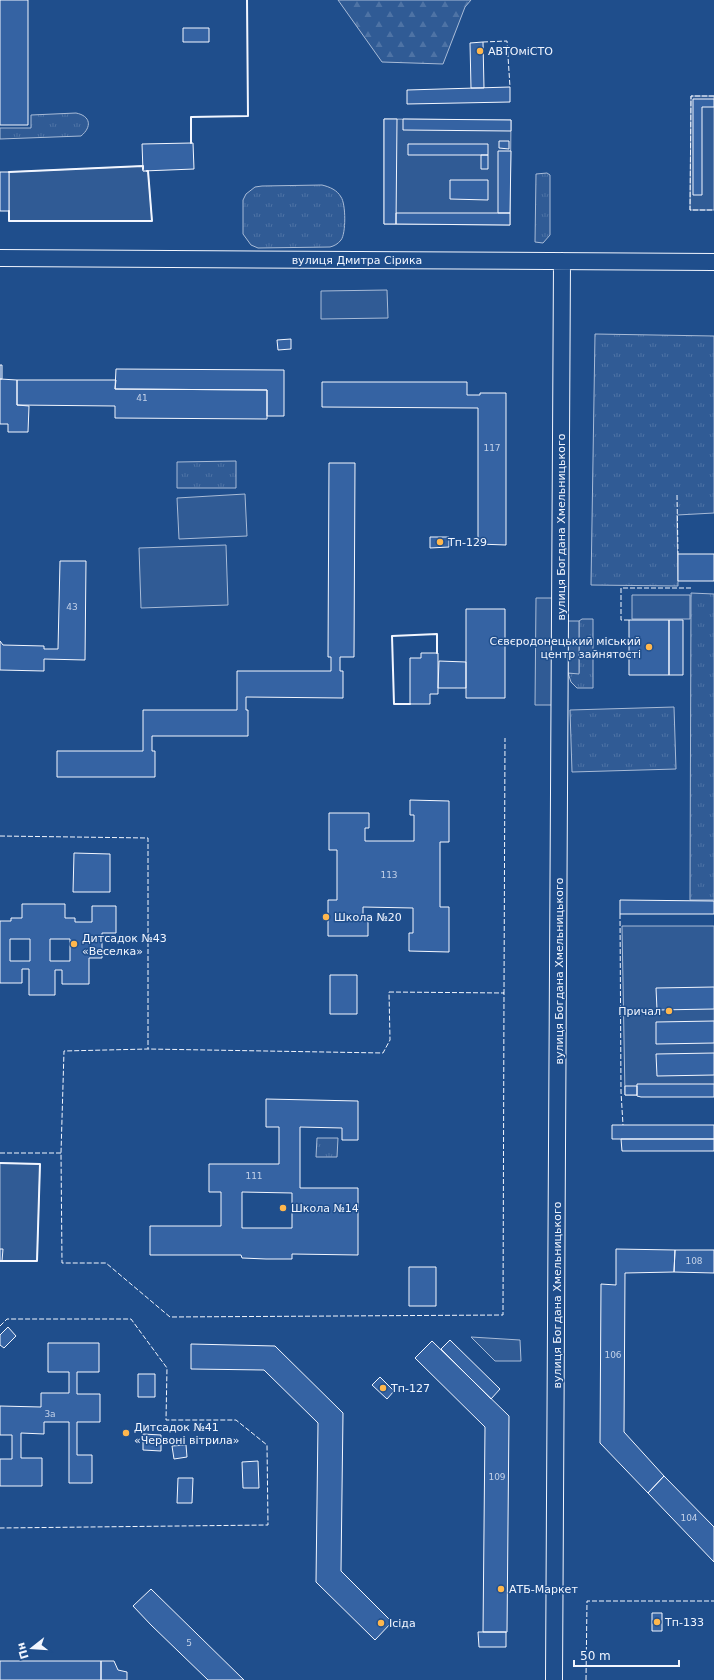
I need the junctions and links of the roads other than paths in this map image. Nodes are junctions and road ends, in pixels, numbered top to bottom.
1 (0, 258) edge
2 (562, 261) junction
3 (714, 262) edge
4 (554, 1680) edge

1 - 2 street, вулиця Дмитра Сірика
2 - 3 street, вулиця Дмитра Сірика
2 - 4 street, вулиця Богдана Хмельницького

